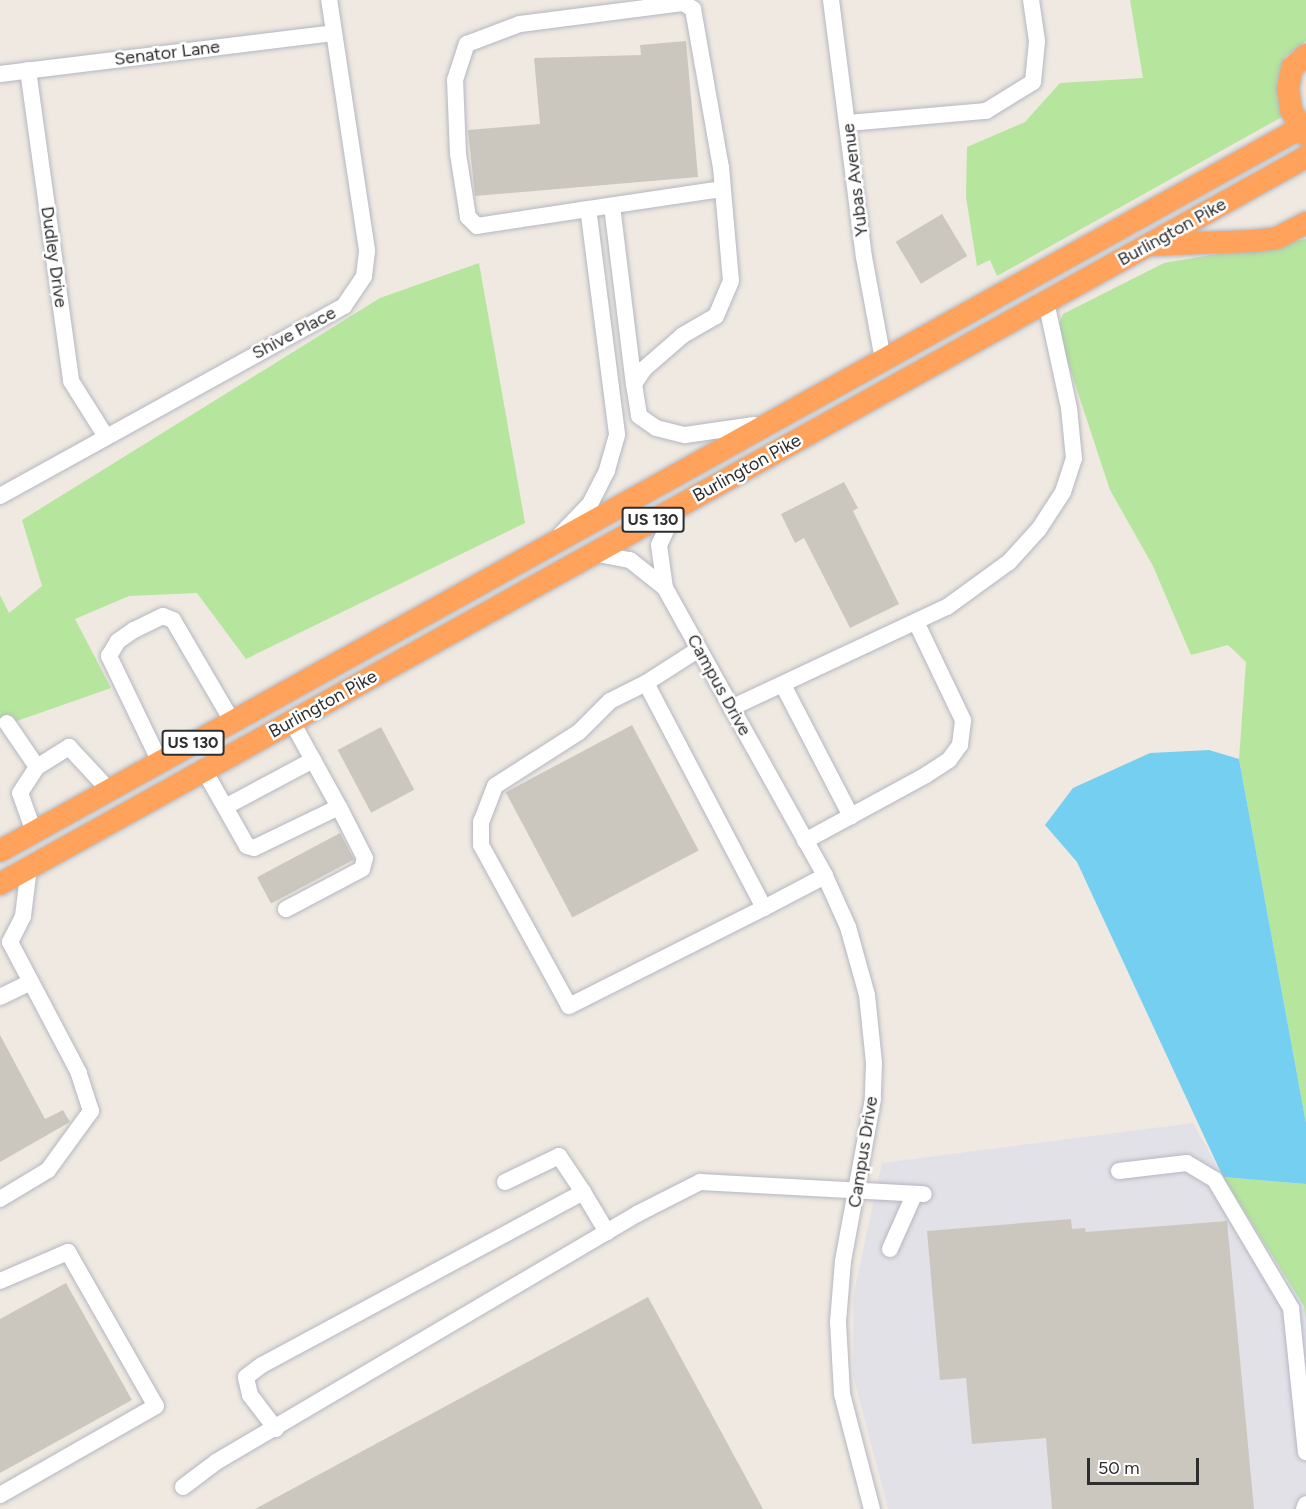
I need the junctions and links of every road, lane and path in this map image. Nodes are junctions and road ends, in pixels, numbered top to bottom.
1 (329, 0) edge
2 (831, 0) edge
3 (1031, 0) edge
4 (333, 33) junction
5 (1306, 55) edge
6 (28, 70) junction
7 (0, 74) edge
8 (848, 123) junction
9 (1299, 131) edge
10 (1306, 157) edge
11 (722, 189) junction
12 (612, 206) junction
13 (588, 210) junction
14 (1306, 223) edge
15 (1148, 245) junction
16 (1046, 302) junction
17 (883, 360) junction
18 (634, 384) junction
19 (776, 420) junction
20 (105, 435) junction
21 (0, 496) edge
22 (677, 507) junction
23 (550, 545) junction
24 (593, 553) junction
25 (665, 588) junction
26 (916, 622) junction
27 (699, 649) junction
28 (646, 683) junction
29 (783, 685) junction
30 (731, 708) junction
31 (232, 721) junction
32 (292, 722) junction
33 (7, 723) dead end
34 (313, 760) junction
35 (160, 762) junction
36 (37, 767) junction
37 (204, 770) junction
38 (109, 790) junction
39 (225, 807) junction
40 (339, 807) junction
41 (851, 816) junction
42 (34, 832) junction
43 (805, 841) junction
44 (0, 851) edge
45 (29, 868) junction
46 (825, 876) junction
47 (0, 884) edge
48 (764, 908) junction
49 (286, 909) dead end
50 (5, 944) edge
51 (29, 983) junction
52 (0, 997) edge
53 (1119, 1171) dead end
54 (505, 1182) dead end
55 (858, 1191) junction
56 (583, 1192) junction
57 (0, 1199) edge
58 (608, 1232) junction
59 (890, 1249) dead end
60 (0, 1281) edge
61 (276, 1429) junction
62 (1306, 1452) edge
63 (183, 1487) dead end
64 (0, 1495) edge
65 (1306, 1504) edge
66 (873, 1509) edge
67 (1304, 1509) edge

1 - 4 street, Shive Place
2 - 8 street, Yubas Avenue
3 - 8 street
4 - 6 street, Senator Lane
4 - 20 street, Shive Place
5 - 9 highway
6 - 7 street, Senator Lane
6 - 20 street, Dudley Drive
8 - 17 street, Yubas Avenue
9 - 10 highway
9 - 17 highway, Burlington Pike / US 130
10 - 15 highway, Burlington Pike / US 130
11 - 12 street
11 - 13 street
11 - 18 street
12 - 13 street
12 - 18 street
13 - 23 street
14 - 15 highway
15 - 16 highway, Burlington Pike / US 130
16 - 22 highway, Burlington Pike / US 130
16 - 26 street
17 - 19 highway, Burlington Pike / US 130
18 - 19 street
19 - 23 highway, Burlington Pike / US 130
20 - 21 street, Shive Place
22 - 24 highway, Burlington Pike / US 130
22 - 25 street, Campus Drive
23 - 31 highway, Burlington Pike / US 130
24 - 25 street, Campus Drive
24 - 32 highway, Burlington Pike / US 130
25 - 27 street, Campus Drive
26 - 29 street
26 - 41 street
27 - 28 street
27 - 30 street, Campus Drive
28 - 48 street
28 - 48 street
29 - 30 street
29 - 41 street
30 - 43 street, Campus Drive
31 - 35 highway, Burlington Pike / US 130
31 - 35 street
32 - 34 street
32 - 37 highway, Burlington Pike / US 130
33 - 36 street
34 - 39 street
34 - 40 street
35 - 38 highway, Burlington Pike / US 130
36 - 38 street
36 - 42 street
37 - 39 street
37 - 45 highway, Burlington Pike / US 130
38 - 42 highway, Burlington Pike / US 130
39 - 40 street
40 - 49 street
41 - 43 street
42 - 44 highway, Burlington Pike / US 130
43 - 46 street, Campus Drive
45 - 47 highway, Burlington Pike / US 130
45 - 50 street
46 - 48 street
46 - 55 street, Campus Drive
50 - 51 street
51 - 52 street
51 - 57 street
53 - 62 street
54 - 56 street
55 - 58 street
55 - 59 street
55 - 66 street, Campus Drive
56 - 58 street
56 - 61 street
58 - 61 street
60 - 64 street
61 - 63 street
65 - 67 street

